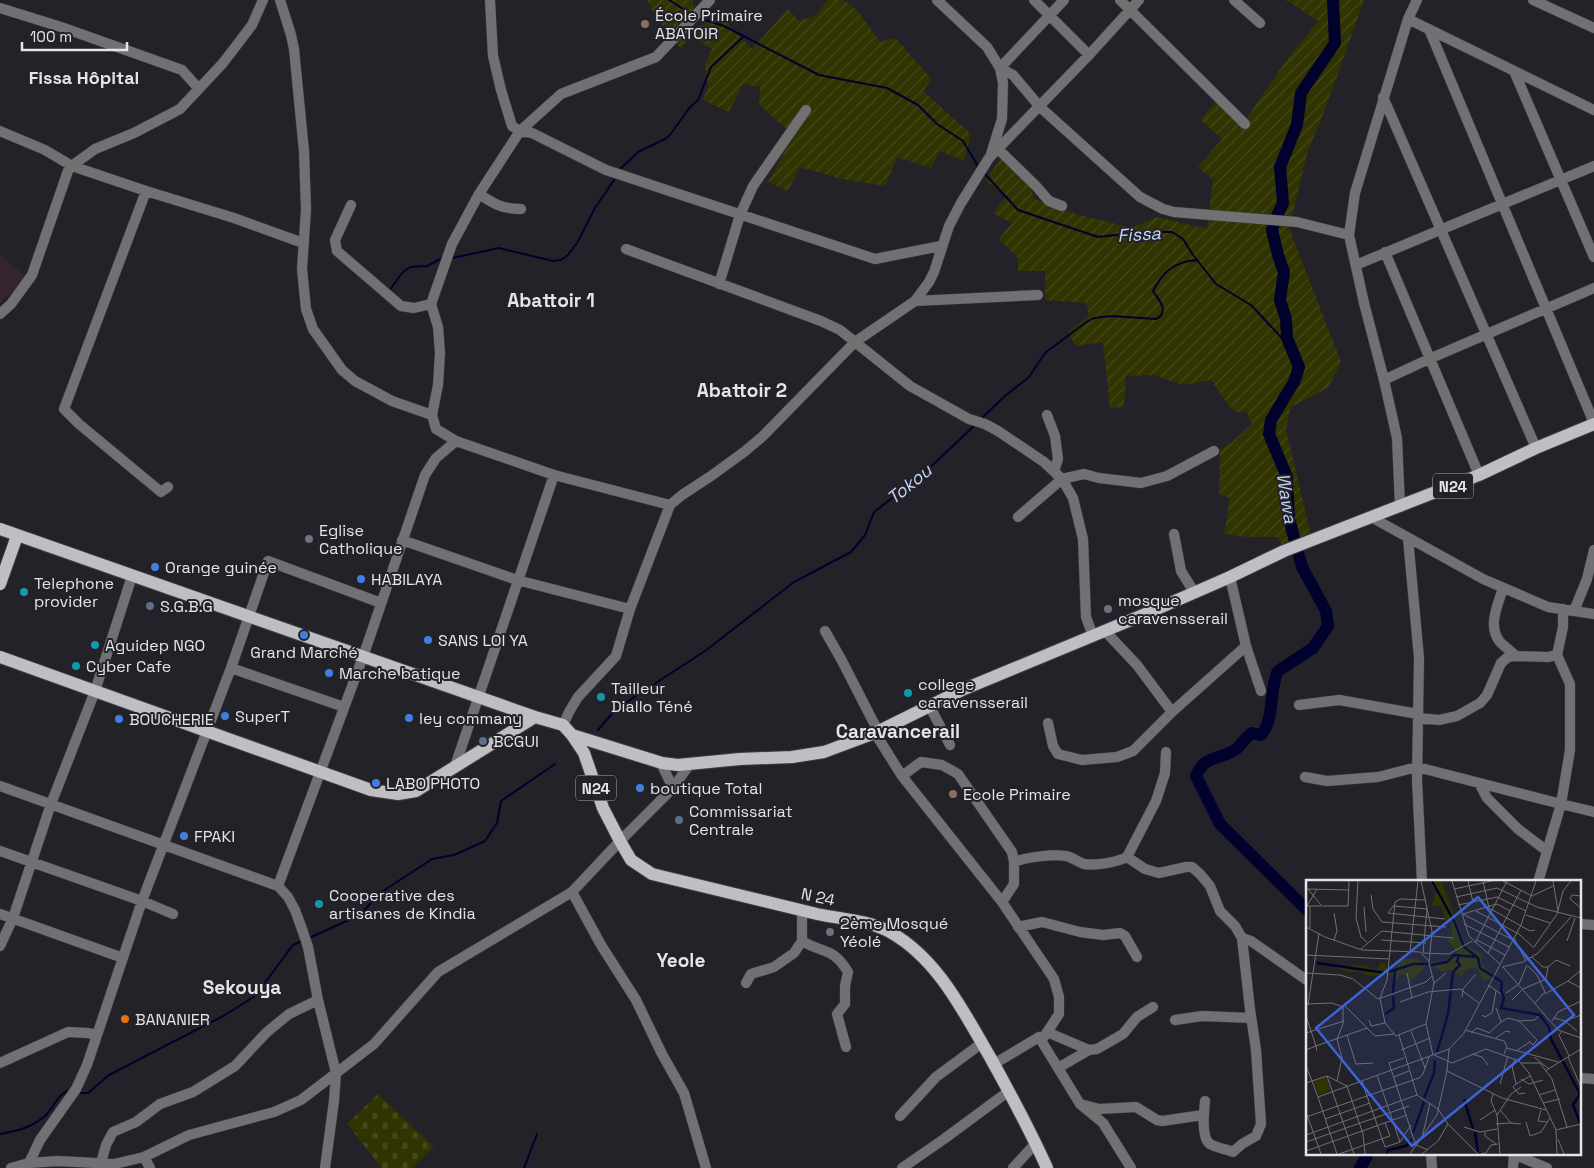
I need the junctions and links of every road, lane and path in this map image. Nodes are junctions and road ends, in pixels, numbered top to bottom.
1 (263, 0) edge
2 (280, 0) edge
3 (490, 0) edge
4 (710, 0) edge
5 (937, 0) edge
6 (1034, 0) edge
7 (1064, 0) edge
8 (1120, 0) edge
9 (1139, 0) edge
10 (1234, 0) edge
11 (1417, 0) edge
12 (1538, 1) edge
13 (0, 8) edge
14 (1131, 11) junction
15 (1050, 15) junction
16 (1408, 19) junction
17 (1260, 22) dead end
18 (1594, 28) edge
19 (1429, 29) junction
20 (1090, 55) junction
21 (1000, 68) junction
22 (1514, 71) junction
23 (198, 89) junction
24 (1383, 97) junction
25 (1040, 106) junction
26 (806, 110) dead end
27 (1594, 110) edge
28 (1245, 124) dead end
29 (0, 131) edge
30 (520, 131) junction
31 (998, 149) junction
32 (989, 158) junction
33 (72, 166) junction
34 (1594, 166) edge
35 (1561, 180) junction
36 (146, 191) junction
37 (479, 194) junction
38 (1502, 204) junction
39 (351, 205) dead end
40 (1062, 206) dead end
41 (521, 209) dead end
42 (740, 215) junction
43 (1441, 229) junction
44 (1349, 235) junction
45 (303, 243) junction
46 (941, 246) junction
47 (626, 249) dead end
48 (1385, 252) junction
49 (1594, 257) edge
50 (1356, 265) junction
51 (719, 284) junction
52 (1594, 288) edge
53 (1038, 295) dead end
54 (914, 301) junction
55 (431, 304) junction
56 (1546, 309) junction
57 (0, 314) edge
58 (1486, 334) junction
59 (855, 342) junction
60 (1429, 359) junction
61 (1384, 380) junction
62 (432, 415) junction
63 (1047, 415) dead end
64 (1594, 423) edge
65 (456, 441) junction
66 (1536, 448) junction
67 (1214, 451) dead end
68 (1054, 471) junction
69 (554, 475) junction
70 (1479, 475) junction
71 (1062, 479) junction
72 (168, 487) dead end
73 (670, 505) junction
74 (1400, 507) junction
75 (1018, 517) dead end
76 (1370, 517) junction
77 (0, 529) edge
78 (1174, 534) dead end
79 (17, 536) junction
80 (1408, 538) junction
81 (402, 540) junction
82 (1594, 550) edge
83 (132, 576) junction
84 (1230, 577) junction
85 (517, 580) junction
86 (0, 584) edge
87 (1503, 588) junction
88 (1194, 592) junction
89 (381, 603) junction
90 (630, 609) junction
91 (1569, 610) junction
92 (1594, 614) edge
93 (248, 616) junction
94 (825, 631) dead end
95 (1105, 631) junction
96 (1093, 636) junction
97 (1246, 646) junction
98 (1557, 654) junction
99 (363, 656) junction
100 (1516, 656) junction
101 (0, 657) edge
102 (231, 668) junction
103 (96, 691) junction
104 (1262, 691) dead end
105 (478, 697) junction
106 (1299, 705) dead end
107 (344, 707) junction
108 (930, 707) junction
109 (1172, 712) junction
110 (1418, 716) junction
111 (535, 717) junction
112 (1048, 723) dead end
113 (567, 730) junction
114 (207, 731) junction
115 (877, 732) junction
116 (950, 745) dead end
117 (1166, 752) dead end
118 (661, 763) junction
119 (684, 765) junction
120 (455, 766) junction
121 (1417, 767) junction
122 (320, 771) junction
123 (902, 776) junction
124 (1305, 777) dead end
125 (1479, 783) junction
126 (0, 786) edge
127 (673, 788) junction
128 (51, 804) junction
129 (1560, 804) junction
130 (1594, 812) edge
131 (620, 841) junction
132 (164, 844) junction
133 (0, 851) edge
134 (1547, 851) junction
135 (1127, 857) junction
136 (32, 862) junction
137 (1014, 862) junction
138 (1422, 880) edge
139 (1539, 880) edge
140 (278, 886) junction
141 (572, 892) junction
142 (142, 901) junction
143 (1002, 902) junction
144 (802, 910) junction
145 (0, 914) edge
146 (173, 914) dead end
147 (12, 918) junction
148 (1018, 927) junction
149 (1242, 938) junction
150 (802, 941) junction
151 (0, 946) edge
152 (1137, 957) dead end
153 (123, 958) junction
154 (1306, 980) edge
155 (746, 983) dead end
156 (318, 1000) junction
157 (1153, 1007) dead end
158 (1251, 1018) junction
159 (1175, 1020) dead end
160 (98, 1035) junction
161 (1043, 1035) junction
162 (982, 1043) junction
163 (846, 1047) dead end
164 (1089, 1050) junction
165 (0, 1063) edge
166 (994, 1064) junction
167 (1058, 1068) junction
168 (336, 1073) junction
169 (1008, 1091) junction
170 (1205, 1101) dead end
171 (1080, 1104) junction
172 (1203, 1115) junction
173 (900, 1116) dead end
174 (1036, 1143) junction
175 (1517, 1156) edge
176 (144, 1157) junction
177 (101, 1163) junction
178 (21, 1166) edge
179 (150, 1168) edge
180 (325, 1168) edge
181 (706, 1168) edge
182 (902, 1168) edge
183 (1013, 1168) edge
184 (1047, 1168) edge
185 (1131, 1168) edge
186 (1547, 1168) edge

1 - 23 street
2 - 45 street
3 - 30 street
4 - 30 street
5 - 21 street
6 - 15 street
7 - 15 street
8 - 14 street
9 - 14 street
10 - 17 street
11 - 16 street
12 - 18 street
13 - 23 street
14 - 20 street
14 - 28 street
15 - 20 street
15 - 21 street
16 - 19 street
16 - 24 street
19 - 22 street
19 - 38 street
20 - 25 street
21 - 25 street
21 - 32 street
22 - 27 street
22 - 35 street
23 - 33 street
24 - 43 street
24 - 44 street
25 - 31 street
25 - 44 street
26 - 42 street
29 - 33 street
30 - 37 street
30 - 42 street
31 - 32 street
31 - 40 street
32 - 46 street
33 - 36 street
33 - 57 street
34 - 35 street
35 - 38 street
35 - 49 street
36 - 45 street
36 - 72 street
37 - 41 street
37 - 55 street
38 - 43 street
38 - 56 street
39 - 55 street
42 - 46 street
42 - 51 street
43 - 48 street
43 - 58 street
44 - 50 street
45 - 62 street
46 - 54 street
47 - 51 street
48 - 50 street
48 - 60 street
50 - 61 street
51 - 59 street
52 - 56 street
53 - 54 street
54 - 59 street
55 - 62 street
56 - 58 street
56 - 64 street
58 - 60 street
58 - 66 street
59 - 68 street
59 - 73 street
60 - 61 street
60 - 70 street
61 - 74 street
62 - 65 street
63 - 68 street
64 - 66 main road, N24
65 - 69 street
65 - 81 street
66 - 70 main road, N24
67 - 71 street
68 - 71 street
69 - 73 street
69 - 85 street
70 - 74 main road, N24
71 - 75 street
71 - 96 street
73 - 90 street
74 - 76 main road, N24
76 - 80 street
76 - 84 main road, N24
77 - 79 main road
78 - 88 street
79 - 83 main road
79 - 86 main road
80 - 87 street
80 - 110 street
81 - 85 street
81 - 89 street
82 - 91 street
83 - 93 main road
83 - 103 street
84 - 88 main road, N24
84 - 97 street
85 - 90 street
85 - 105 street
87 - 91 street
87 - 100 street
88 - 95 main road, N24
89 - 93 street
89 - 99 street
90 - 113 street
91 - 92 street
91 - 98 street
93 - 99 main road
93 - 102 street
94 - 115 street
95 - 96 main road, N24
95 - 109 street
96 - 108 main road, N24
97 - 104 street
97 - 109 street
98 - 100 street
98 - 129 street
99 - 105 main road
99 - 107 street
100 - 110 street
101 - 103 main road
102 - 107 street
102 - 114 street
103 - 114 main road
103 - 128 street
105 - 111 main road
105 - 120 street
106 - 110 street
107 - 122 street
108 - 115 main road, N24
108 - 116 street
109 - 112 street
110 - 121 street
111 - 113 main road
111 - 120 main road
113 - 118 main road, N24
113 - 131 main road, N24
114 - 122 main road
114 - 132 street
115 - 119 main road, N24
115 - 123 street
117 - 135 street
118 - 119 main road, N24
118 - 127 street
119 - 127 street
120 - 122 main road
121 - 124 street
121 - 125 street
121 - 138 street
122 - 140 street
123 - 137 street
123 - 143 street
125 - 129 street
125 - 134 street
126 - 128 street
127 - 131 street
128 - 132 street
128 - 136 street
129 - 130 street
129 - 134 street
131 - 141 street
131 - 144 main road, N 24 / N24
132 - 140 street
132 - 142 street
133 - 136 street
134 - 139 street
135 - 137 street
135 - 149 street
136 - 142 street
136 - 147 street
137 - 143 street
140 - 156 street
141 - 168 street
141 - 181 street
142 - 146 street
142 - 153 street
143 - 148 street
144 - 150 street
144 - 162 main road, N 24 / N24
145 - 147 street
147 - 151 street
147 - 153 street
148 - 152 street
148 - 161 street
149 - 154 street
149 - 158 street
150 - 155 street
150 - 163 street
153 - 160 street
156 - 168 street
156 - 177 street
157 - 164 street
158 - 159 street
158 - 172 street
160 - 165 street
160 - 178 street
161 - 164 street
161 - 166 street
161 - 167 street
162 - 166 main road, N 24 / N24
162 - 173 street
164 - 167 street
166 - 169 main road, N 24 / N24
167 - 171 street
168 - 176 street
168 - 180 street
169 - 174 main road, N 24 / N24
169 - 182 street
170 - 172 street
171 - 172 street
171 - 185 street
174 - 183 street
174 - 184 main road, N 24 / N24
175 - 186 street
176 - 177 street
176 - 179 street
177 - 178 street

